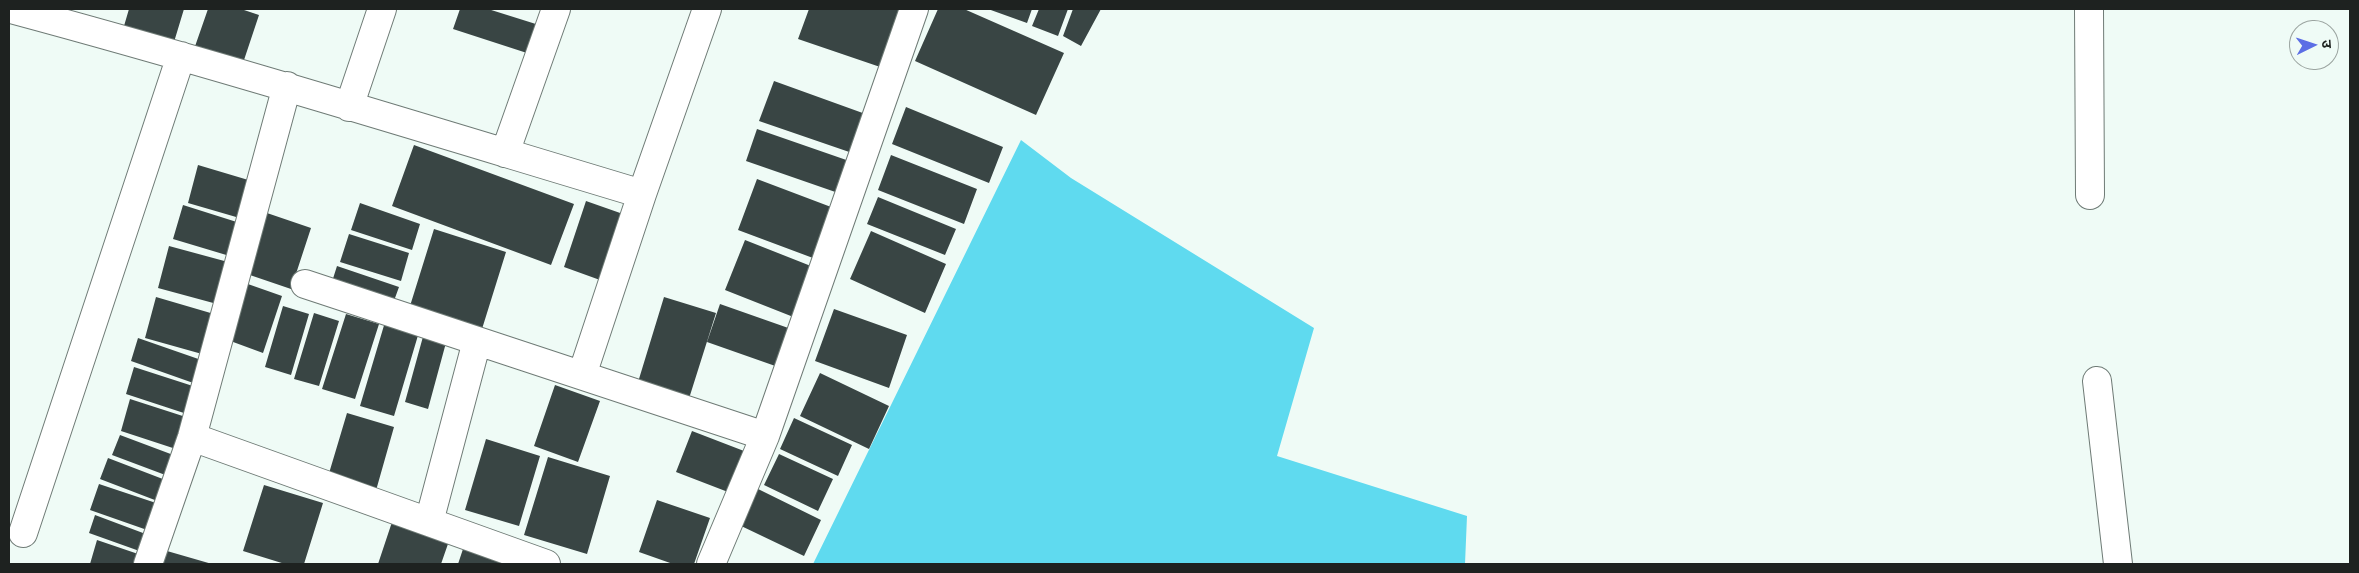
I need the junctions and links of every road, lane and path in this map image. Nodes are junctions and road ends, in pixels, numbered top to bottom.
1 (11, 9) edge
2 (382, 9) edge
3 (556, 9) edge
4 (707, 9) edge
5 (914, 9) edge
6 (2089, 9) edge
7 (181, 56) junction
8 (287, 86) junction
9 (349, 107) junction
10 (505, 153) junction
11 (642, 194) junction
12 (2090, 195) dead end
13 (305, 284) dead end
14 (477, 340) junction
15 (582, 375) junction
16 (2098, 381) dead end
17 (766, 436) junction
18 (192, 437) junction
19 (428, 522) junction
20 (23, 533) dead end
21 (148, 564) edge
22 (546, 564) edge
23 (711, 564) edge
24 (2118, 564) edge

1 - 7 street
2 - 9 street
3 - 10 street
4 - 11 street
5 - 17 street
6 - 12 street
7 - 8 street
7 - 20 street
8 - 9 street
8 - 18 street
9 - 10 street
10 - 11 street
11 - 15 street
13 - 14 street
14 - 15 street
14 - 19 street
15 - 17 street
16 - 24 street
17 - 23 street
18 - 19 street
18 - 21 street
19 - 22 street

